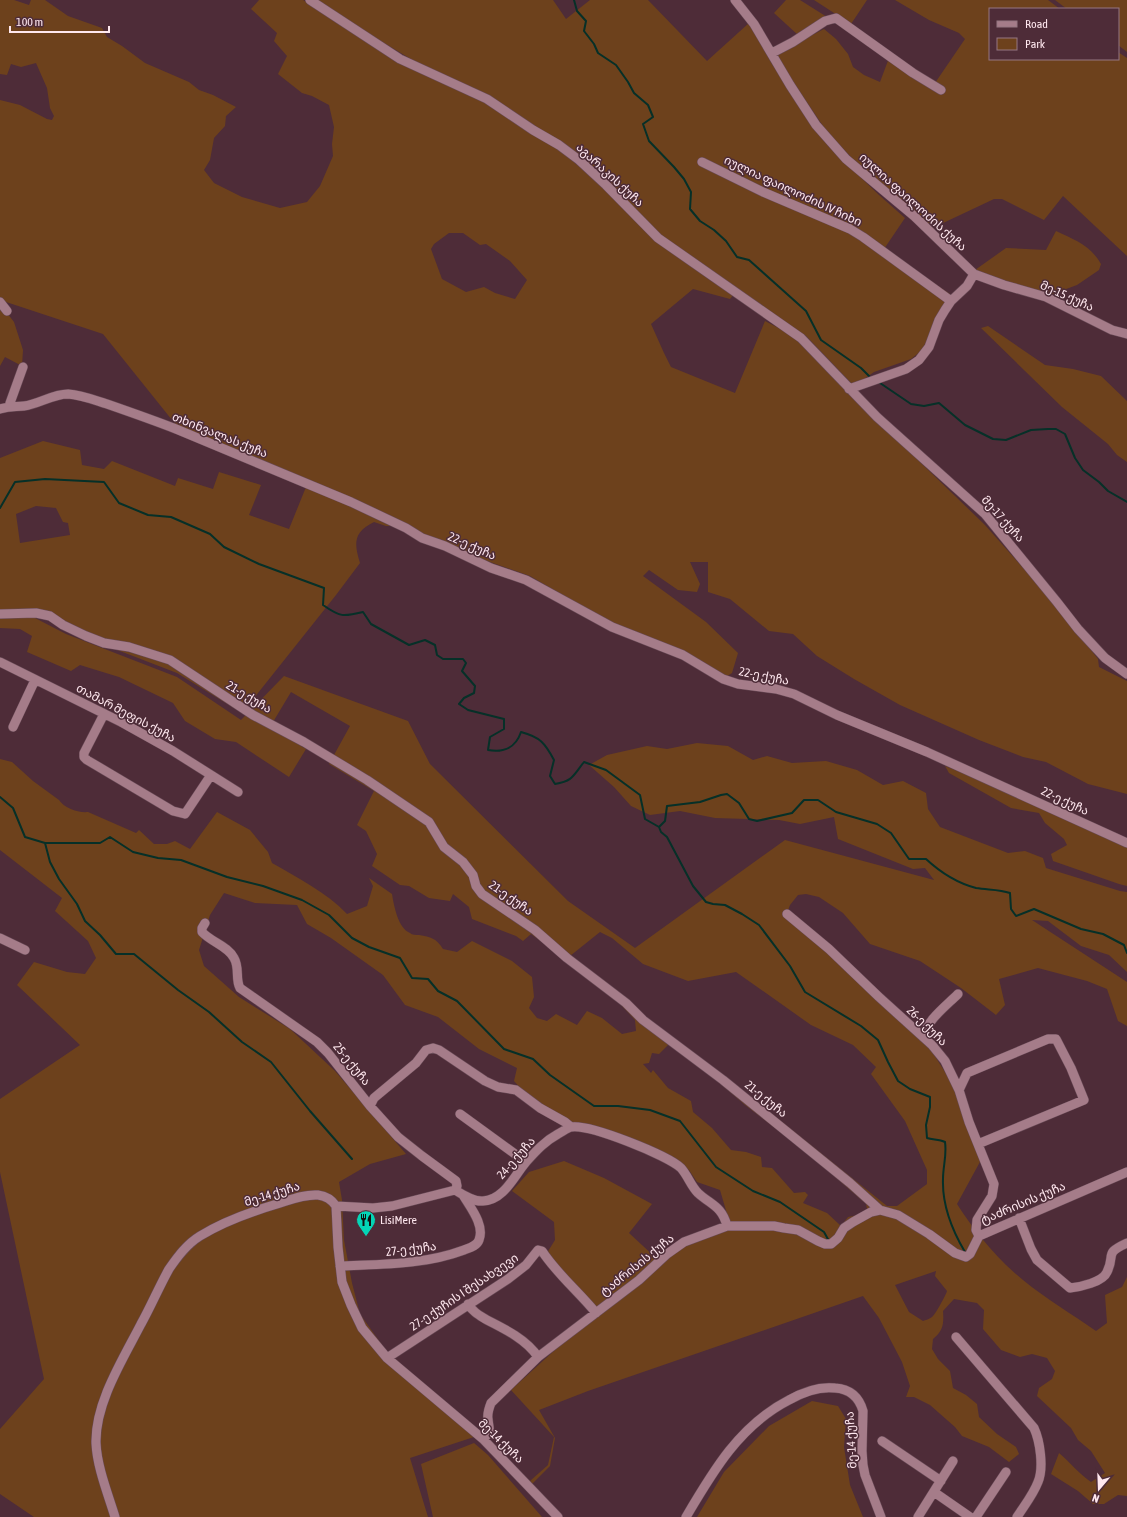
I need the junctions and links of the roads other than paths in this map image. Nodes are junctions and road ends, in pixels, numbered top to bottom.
1 (310, 0) edge
2 (735, 0) edge
3 (772, 53) junction
4 (941, 90) dead end
5 (702, 162) dead end
6 (974, 274) junction
7 (951, 301) junction
8 (0, 302) edge
9 (8, 311) dead end
10 (1127, 334) edge
11 (23, 367) dead end
12 (849, 389) junction
13 (11, 406) junction
14 (0, 409) edge
15 (422, 538) joint
16 (0, 614) edge
17 (0, 662) edge
18 (1127, 674) edge
19 (34, 680) junction
20 (104, 714) junction
21 (13, 727) dead end
22 (211, 775) junction
23 (238, 792) dead end
24 (1127, 843) edge
25 (787, 914) dead end
26 (205, 923) dead end
27 (0, 938) edge
28 (25, 950) dead end
29 (958, 994) dead end
30 (924, 1037) junction
31 (959, 1090) junction
32 (370, 1106) junction
33 (460, 1114) dead end
34 (571, 1127) junction
35 (978, 1144) junction
36 (526, 1162) junction
37 (1127, 1172) edge
38 (459, 1192) junction
39 (336, 1206) junction
40 (880, 1210) junction
41 (1018, 1218) junction
42 (727, 1226) junction
43 (978, 1236) junction
44 (1127, 1243) edge
45 (340, 1266) junction
46 (468, 1304) junction
47 (596, 1313) junction
48 (956, 1337) dead end
49 (538, 1357) junction
50 (387, 1358) junction
51 (483, 1439) junction
52 (882, 1441) dead end
53 (953, 1461) dead end
54 (1006, 1472) dead end
55 (941, 1481) junction
56 (934, 1492) junction
57 (115, 1517) edge
58 (558, 1517) edge
59 (686, 1517) edge
60 (881, 1517) edge
61 (918, 1517) edge
62 (970, 1517) edge
63 (976, 1517) edge
64 (1016, 1517) edge

1 - 12 street, აგარაკის ქუჩა
2 - 3 street, იულია ფაილოძის ქუჩა
3 - 4 street
3 - 6 street, იულია ფაილოძის ქუჩა
5 - 7 street, იულია ფაილოძის IV ჩიხი
6 - 7 street
6 - 10 street, მე-15 ქუჩა
7 - 12 street
8 - 9 street
11 - 13 street
12 - 18 street, მე-17 ქუჩა
13 - 14 street, თხინვალას ქუჩა
13 - 15 street, თხინვალას ქუჩა
15 - 24 street, 22-ე ქუჩა
16 - 40 street, 21-ე ქუჩა
17 - 19 street, თამარ მეფის ქუჩა
19 - 20 street, თამარ მეფის ქუჩა
19 - 21 street
20 - 22 street, თამარ მეფის ქუჩა
20 - 22 street
22 - 23 street, თამარ მეფის ქუჩა
25 - 30 street, 26-ე ქუჩა
26 - 32 street, 25-ე ქუჩა
27 - 28 street
29 - 30 street
30 - 31 street, 26-ე ქუჩა
31 - 35 street, 26-ე ქუჩა
31 - 35 street
32 - 34 street
32 - 38 street, 25-ე ქუჩა
33 - 36 street
34 - 36 street, 24-ე ქუჩა
34 - 42 street
35 - 43 street, 26-ე ქუჩა
36 - 38 street, 24-ე ქუჩა
37 - 41 street, ტაძრისის ქუჩა
38 - 39 street
38 - 45 street, 27-ე ქუჩა
39 - 45 street, მე-14 ქუჩა
39 - 57 street, მე-14 ქუჩა
40 - 42 street, ტაძრისის ქუჩა
40 - 43 street, ტაძრისის ქუჩა
41 - 43 street, ტაძრისის ქუჩა
41 - 44 street
42 - 47 street, ტაძრისის ქუჩა
45 - 50 street, მე-14 ქუჩა
46 - 47 street, 27-ე ქუჩის I შესახვევი
46 - 49 street
46 - 50 street, 27-ე ქუჩის I შესახვევი
47 - 49 street, ტაძრისის ქუჩა
48 - 64 street
49 - 51 street, ტაძრისის ქუჩა
50 - 51 street, მე-14 ქუჩა
51 - 58 street, მე-14 ქუჩა
52 - 55 street
53 - 55 street
54 - 63 street
55 - 56 street
56 - 61 street
56 - 62 street
59 - 60 street, მე-14 ქუჩა

